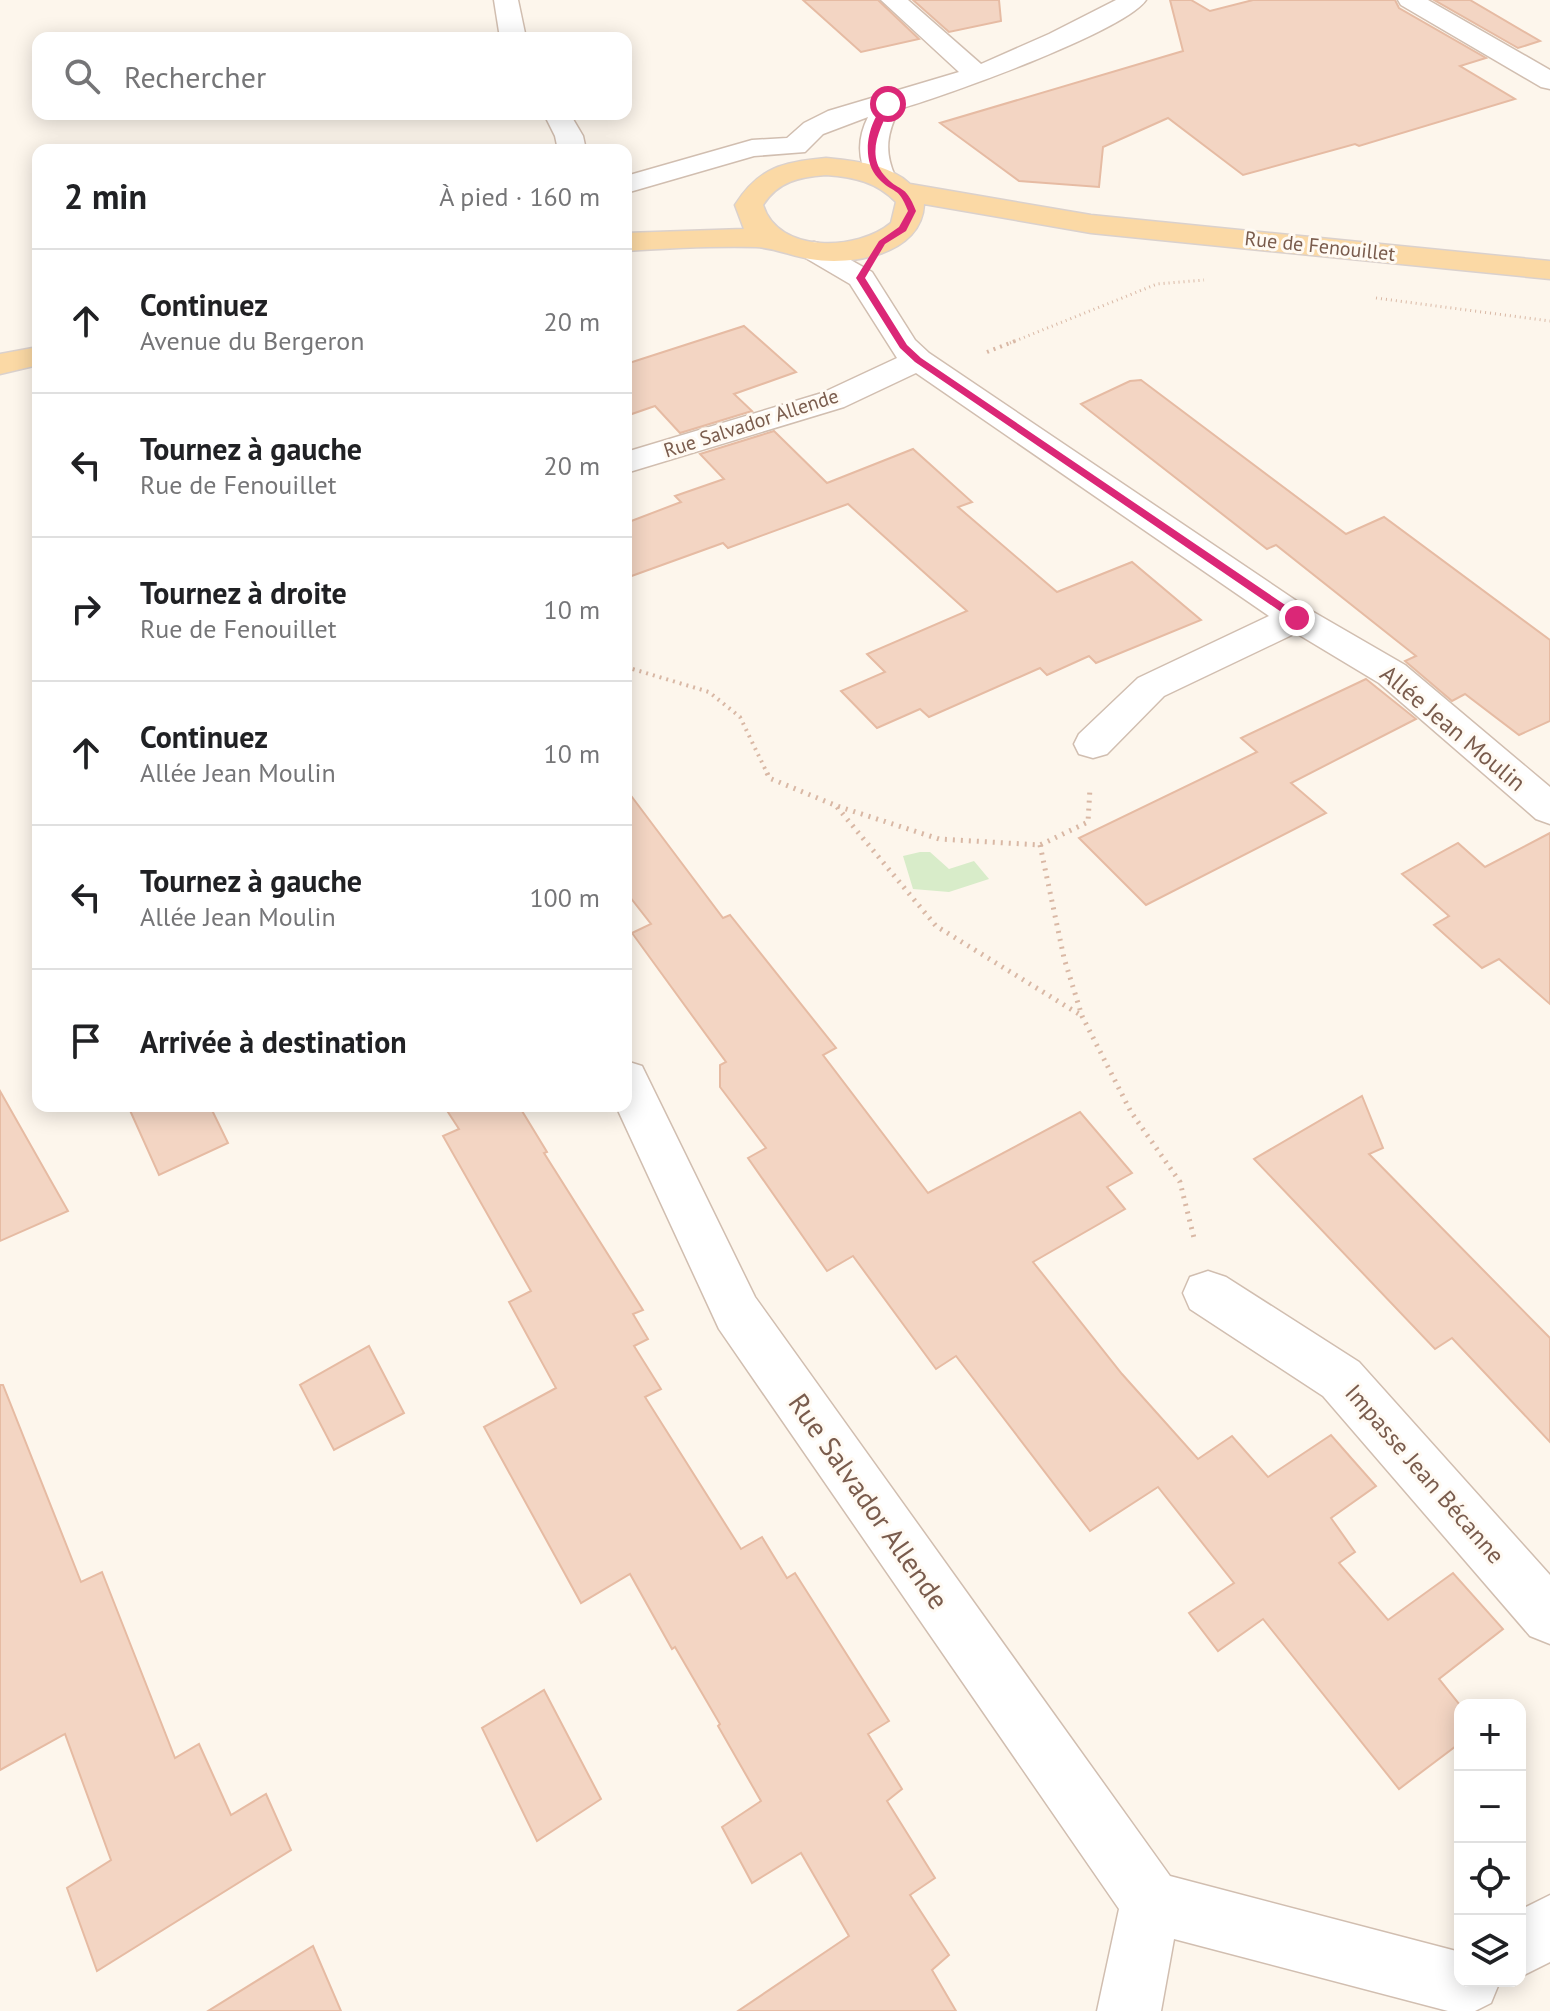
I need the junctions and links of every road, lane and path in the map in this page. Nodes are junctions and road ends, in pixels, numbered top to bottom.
1 (506, 0) edge
2 (893, 0) edge
3 (1134, 0) edge
4 (1410, 0) edge
5 (512, 32) edge
6 (977, 74) junction
7 (1550, 81) edge
8 (888, 104) junction
9 (560, 120) edge
10 (571, 144) edge
11 (801, 157) junction
12 (712, 160) junction
13 (632, 183) edge
14 (893, 184) junction
15 (737, 202) junction
16 (1091, 224) junction
17 (915, 232) junction
18 (632, 237) edge
19 (632, 239) edge
20 (777, 240) junction
21 (814, 251) junction
22 (1550, 270) edge
23 (861, 278) junction
24 (1205, 280) dead end
25 (1362, 297) dead end
26 (1550, 321) edge
27 (32, 357) edge
28 (918, 360) junction
29 (0, 364) edge
30 (632, 461) edge
31 (1297, 618) junction
32 (632, 669) edge
33 (1093, 744) joint
34 (837, 806) junction
35 (1550, 809) edge
36 (1040, 845) junction
37 (1082, 1016) junction
38 (632, 1092) edge
39 (1208, 1293) joint
40 (1550, 1616) edge
41 (1151, 1902) junction
42 (1550, 1926) edge
43 (1526, 1942) edge
44 (1454, 1981) edge
45 (1129, 2011) edge

1 - 5 street
2 - 6 street
3 - 6 street
4 - 7 street
6 - 8 street
8 - 11 street
8 - 14 street
9 - 10 street
11 - 12 street
11 - 14 main road, Rue de Fenouillet
11 - 15 main road, Rue de Fenouillet
12 - 13 street
12 - 15 street
14 - 16 main road, Rue de Fenouillet
14 - 17 main road
15 - 18 main road, Rue de Fenouillet
15 - 20 main road
16 - 17 main road, Rue de Fenouillet
16 - 22 main road, Rue de Fenouillet
17 - 21 main road, Rue de Fenouillet
17 - 23 street
19 - 20 main road, Rue de Fenouillet
20 - 21 main road, Rue de Fenouillet
21 - 23 street, Allée Jean Moulin
23 - 28 street, Allée Jean Moulin
24 - 28 path
25 - 26 path
27 - 29 main road
28 - 30 street, Rue Salvador Allende
28 - 31 street, Allée Jean Moulin
31 - 33 street
31 - 35 street, Allée Jean Moulin
32 - 34 path
33 - 36 path
34 - 36 path
34 - 37 path
36 - 37 path
37 - 39 path
38 - 41 street, Rue Salvador Allende
39 - 40 street, Impasse Jean Bécanne
41 - 44 street
41 - 45 street
42 - 43 street

